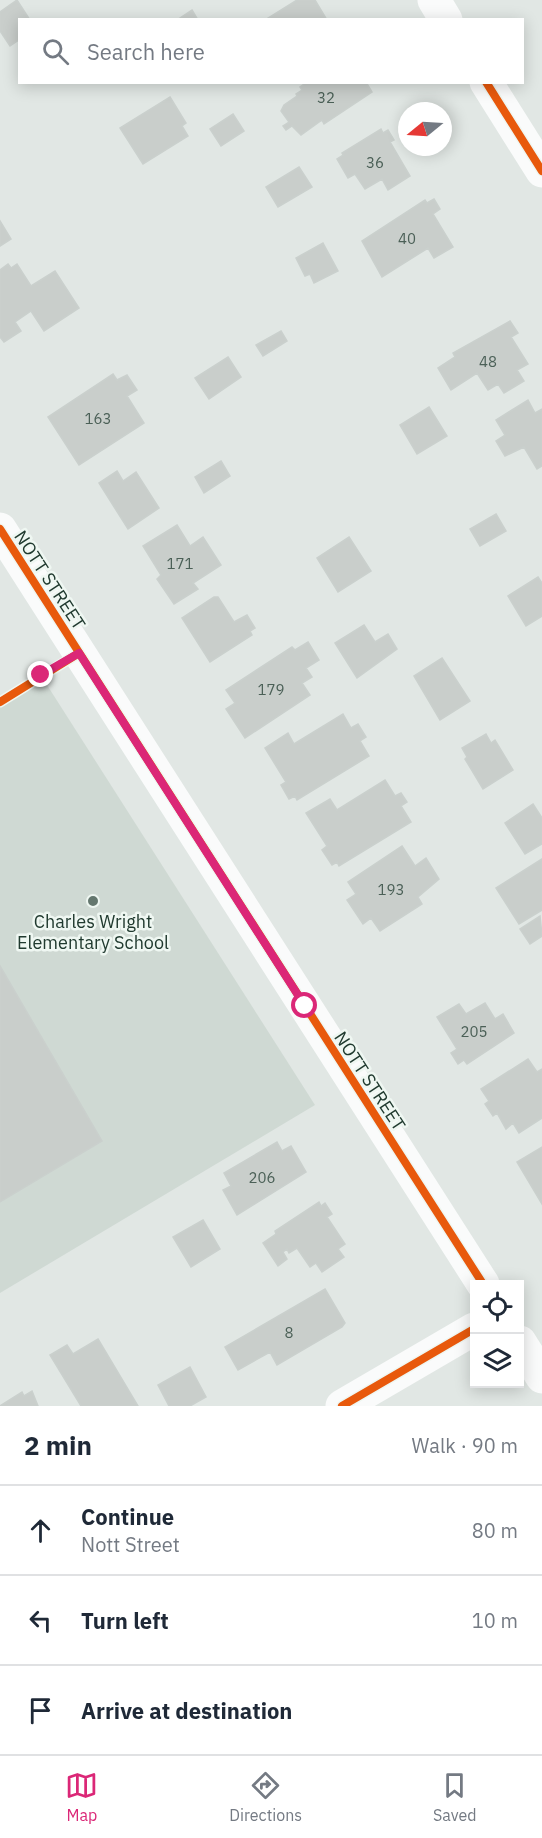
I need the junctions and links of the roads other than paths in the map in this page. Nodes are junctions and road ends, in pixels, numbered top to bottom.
1 (434, 0) edge
2 (445, 18) edge
3 (487, 84) edge
4 (539, 160) edge
5 (0, 529) edge
6 (480, 1280) edge
7 (470, 1331) edge
8 (524, 1350) edge
9 (542, 1377) edge
10 (342, 1406) edge

1 - 2 street
3 - 4 street
5 - 6 street, NOTT STREET
7 - 10 street
8 - 9 street

